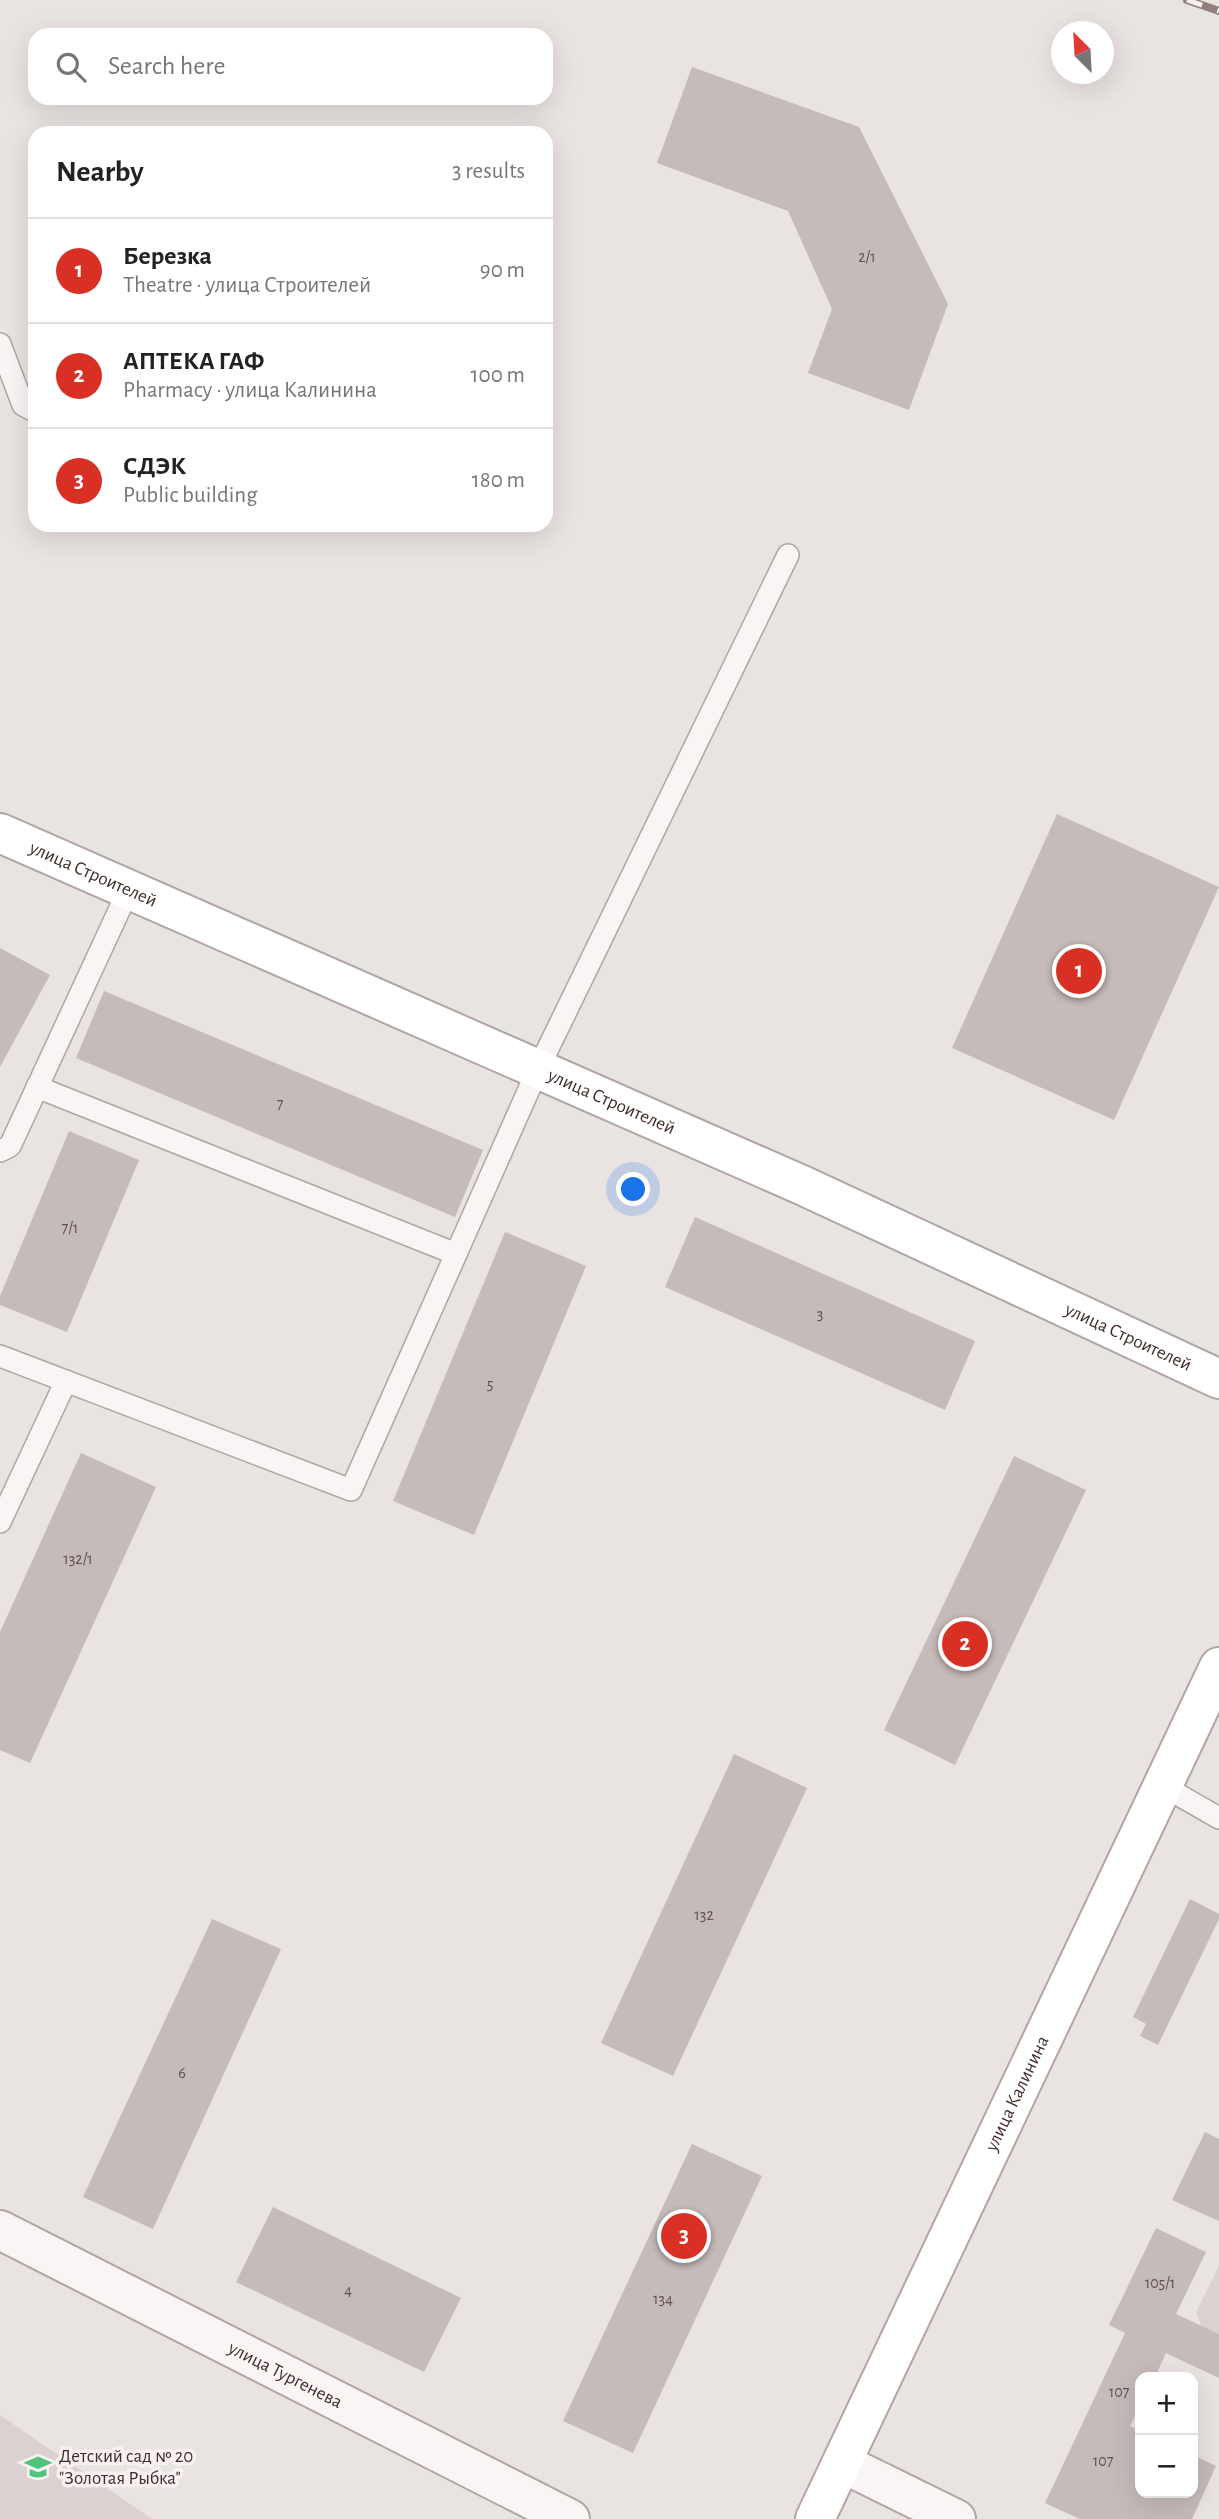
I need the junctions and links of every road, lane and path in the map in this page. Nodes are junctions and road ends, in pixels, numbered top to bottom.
1 (0, 344) edge
2 (28, 408) edge
3 (788, 555) dead end
4 (0, 832) edge
5 (129, 889) junction
6 (538, 1069) junction
7 (37, 1087) junction
8 (0, 1151) edge
9 (456, 1254) junction
10 (0, 1356) edge
11 (1219, 1379) edge
12 (66, 1381) junction
13 (0, 1522) edge
14 (1219, 1667) edge
15 (1163, 1786) junction
16 (1219, 1818) edge
17 (0, 2230) edge
18 (842, 2463) junction
19 (570, 2519) edge
20 (815, 2519) edge
21 (956, 2519) edge

1 - 2 lane
3 - 6 lane
4 - 5 main road, улица Строителей
5 - 6 main road, улица Строителей
5 - 7 lane
6 - 9 lane
6 - 11 main road, улица Строителей
7 - 8 lane
7 - 9 lane
9 - 12 lane
10 - 12 lane
12 - 13 lane
14 - 15 main road, улица Калинина
15 - 16 lane
15 - 18 main road, улица Калинина
17 - 19 street, улица Тургенева
18 - 20 main road, улица Калинина
18 - 21 street

